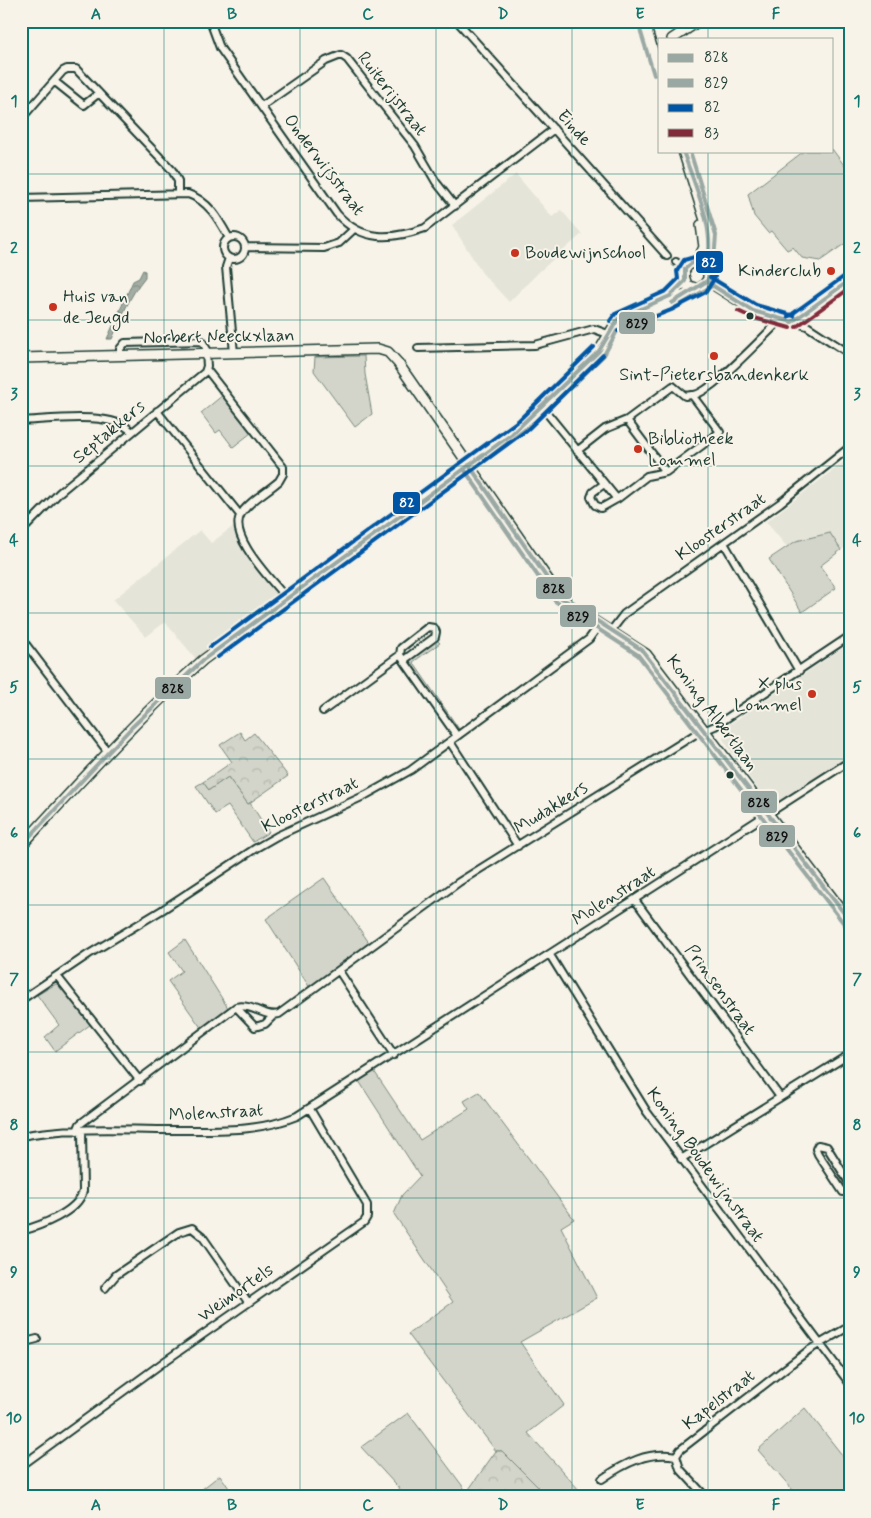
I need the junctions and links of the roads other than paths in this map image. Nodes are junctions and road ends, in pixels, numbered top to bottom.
1 (210, 21) edge
2 (457, 21) edge
3 (644, 21) edge
4 (700, 21) edge
5 (674, 38) edge
6 (656, 45) edge
7 (658, 59) edge
8 (54, 82) junction
9 (99, 93) junction
10 (262, 106) junction
11 (21, 119) edge
12 (554, 129) junction
13 (683, 152) edge
14 (178, 194) junction
15 (21, 198) edge
16 (455, 206) junction
17 (700, 210) junction
18 (354, 229) junction
19 (229, 238) junction
20 (245, 247) junction
21 (667, 256) dead end
22 (228, 258) junction
23 (676, 262) dead end
24 (697, 262) junction
25 (706, 267) junction
26 (684, 270) junction
27 (850, 280) edge
28 (685, 281) junction
29 (707, 282) junction
30 (695, 288) junction
31 (658, 305) junction
32 (782, 319) junction
33 (792, 322) junction
34 (610, 330) junction
35 (418, 348) dead end
36 (388, 352) joint
37 (208, 353) junction
38 (234, 353) junction
39 (850, 354) edge
40 (21, 358) edge
41 (207, 370) junction
42 (692, 395) junction
43 (542, 407) junction
44 (157, 411) junction
45 (627, 420) junction
46 (21, 421) edge
47 (132, 432) junction
48 (850, 447) edge
49 (577, 451) junction
50 (469, 465) junction
51 (666, 472) junction
52 (604, 484) junction
53 (617, 499) junction
54 (240, 515) junction
55 (21, 532) edge
56 (724, 543) junction
57 (286, 598) junction
58 (600, 624) junction
59 (611, 631) junction
60 (850, 636) edge
61 (21, 638) edge
62 (402, 658) junction
63 (800, 671) junction
64 (323, 711) dead end
65 (705, 731) junction
66 (457, 736) junction
67 (450, 742) junction
68 (108, 752) junction
69 (850, 761) edge
70 (768, 814) junction
71 (21, 846) edge
72 (518, 846) junction
73 (635, 900) junction
74 (850, 922) edge
75 (550, 955) junction
76 (340, 971) junction
77 (57, 976) junction
78 (21, 1000) edge
79 (236, 1007) junction
80 (274, 1015) junction
81 (850, 1054) edge
82 (394, 1056) junction
83 (140, 1080) junction
84 (780, 1097) junction
85 (310, 1109) junction
86 (79, 1131) junction
87 (21, 1136) edge
88 (681, 1159) junction
89 (850, 1184) edge
90 (850, 1192) edge
91 (21, 1231) edge
92 (106, 1288) dead end
93 (248, 1302) junction
94 (850, 1326) edge
95 (37, 1339) dead end
96 (21, 1343) edge
97 (820, 1344) junction
98 (850, 1384) edge
99 (676, 1456) junction
100 (21, 1466) edge
101 (602, 1478) dead end
102 (706, 1497) edge

1 - 10 street, Onderwijsstraat
2 - 12 street, Einde
3 - 6 main road
4 - 5 main road
6 - 7 main road
8 - 9 street
8 - 9 street
8 - 11 street
9 - 14 street
10 - 16 street, Ruiterijstraat
10 - 18 street, Onderwijsstraat
12 - 16 street, Onderwijsstraat
12 - 21 street, Einde
13 - 17 main road
14 - 15 street
14 - 19 street
16 - 18 street, Onderwijsstraat
17 - 24 main road
17 - 25 main road
18 - 20 street
19 - 20 street
19 - 22 street
20 - 22 street
22 - 38 street
23 - 26 street
24 - 25 main road
24 - 26 main road
25 - 29 main road
26 - 28 main road
27 - 33 street
28 - 30 main road
28 - 31 main road
29 - 30 main road
29 - 32 street
30 - 31 main road
31 - 34 main road
32 - 33 street
32 - 42 street
33 - 39 street
34 - 35 street
34 - 43 main road
36 - 38 main road, Norbert Neeckxlaan
36 - 50 main road, Koning Albertlaan
37 - 38 main road, Norbert Neeckxlaan
37 - 40 main road, Norbert Neeckxlaan
37 - 41 street
41 - 44 street, Septakkers
41 - 54 street
42 - 45 street
42 - 51 street
43 - 49 street
43 - 50 main road
44 - 47 street, Septakkers
44 - 54 street
45 - 49 street
45 - 51 street
46 - 47 street
47 - 55 street, Septakkers
48 - 56 street, Kloosterstraat
49 - 52 street
50 - 57 main road
50 - 58 main road, Koning Albertlaan
51 - 53 street
52 - 53 street
52 - 53 street
54 - 57 street
56 - 59 street, Kloosterstraat
56 - 63 street
57 - 68 main road
58 - 59 main road, Koning Albertlaan
58 - 66 street, Kloosterstraat
59 - 65 main road, Koning Albertlaan
60 - 63 street, Mudakkers
61 - 68 street
62 - 62 street
62 - 64 street
62 - 66 street
63 - 65 street, Mudakkers
65 - 70 main road, Koning Albertlaan
65 - 72 street, Mudakkers
66 - 67 street, Kloosterstraat
67 - 72 street
67 - 77 street, Kloosterstraat
68 - 71 main road
69 - 70 street, Molenstraat
70 - 73 street, Molenstraat
70 - 74 main road, Koning Albertlaan
72 - 76 street, Mudakkers
73 - 75 street, Molenstraat
73 - 84 street, Prinsenstraat
75 - 82 street, Molenstraat
75 - 88 street, Koning Boudewijnstraat
76 - 80 street, Mudakkers
76 - 82 street
77 - 78 street, Kloosterstraat
77 - 83 street
79 - 80 street
79 - 80 street, Mudakkers
79 - 83 street
81 - 84 street
82 - 85 street, Molenstraat
83 - 86 street
84 - 88 street
85 - 86 street, Molenstraat
85 - 93 street, Weimortels
86 - 87 street, Molenstraat
86 - 91 street
88 - 97 street, Koning Boudewijnstraat
89 - 90 street
92 - 93 street
93 - 100 street, Weimortels
94 - 97 street, Kapelstraat
95 - 96 street
97 - 98 street, Koning Boudewijnstraat
97 - 99 street, Kapelstraat
99 - 101 street, Kapelstraat
99 - 102 street

